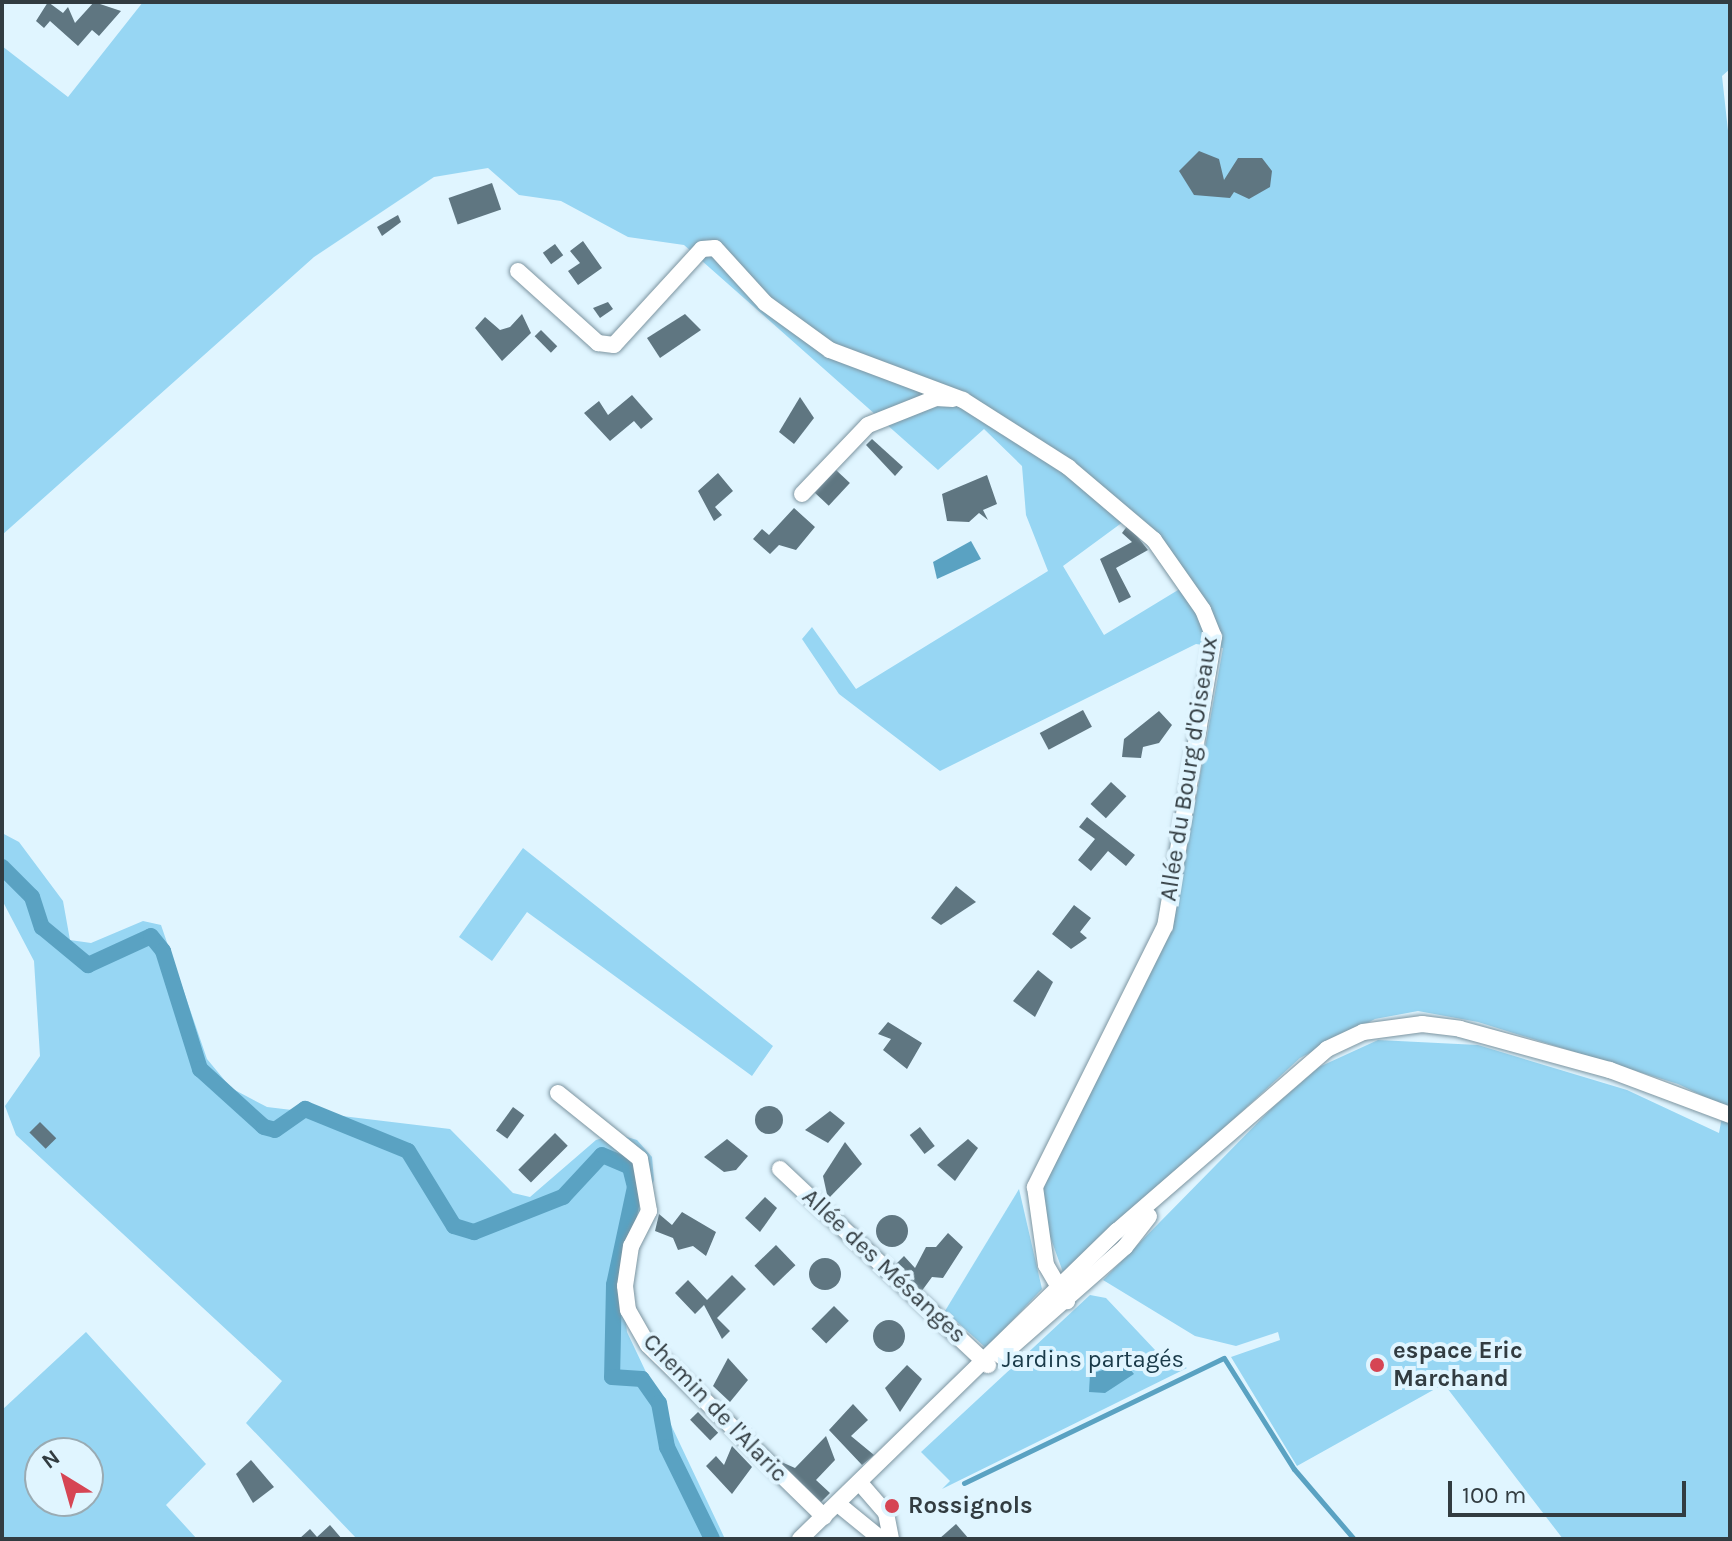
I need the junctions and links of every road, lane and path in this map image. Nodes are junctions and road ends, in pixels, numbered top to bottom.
1 (518, 271) dead end
2 (963, 400) junction
3 (802, 494) dead end
4 (558, 1093) dead end
5 (1730, 1115) edge
6 (780, 1169) dead end
7 (1062, 1294) junction
8 (988, 1365) junction
9 (860, 1483) junction
10 (838, 1504) junction
11 (824, 1517) junction
12 (800, 1539) edge
13 (881, 1539) edge
14 (891, 1539) edge

1 - 2 street, Allée du Bourg d'Oiseaux
2 - 3 street
2 - 7 street, Allée du Bourg d'Oiseaux
4 - 11 street, Chemin de l'Alaric
5 - 7 street
6 - 8 street, Allée des Mésanges
7 - 8 street
8 - 9 street
9 - 10 street
9 - 14 street
10 - 11 street
10 - 13 street
11 - 12 street

